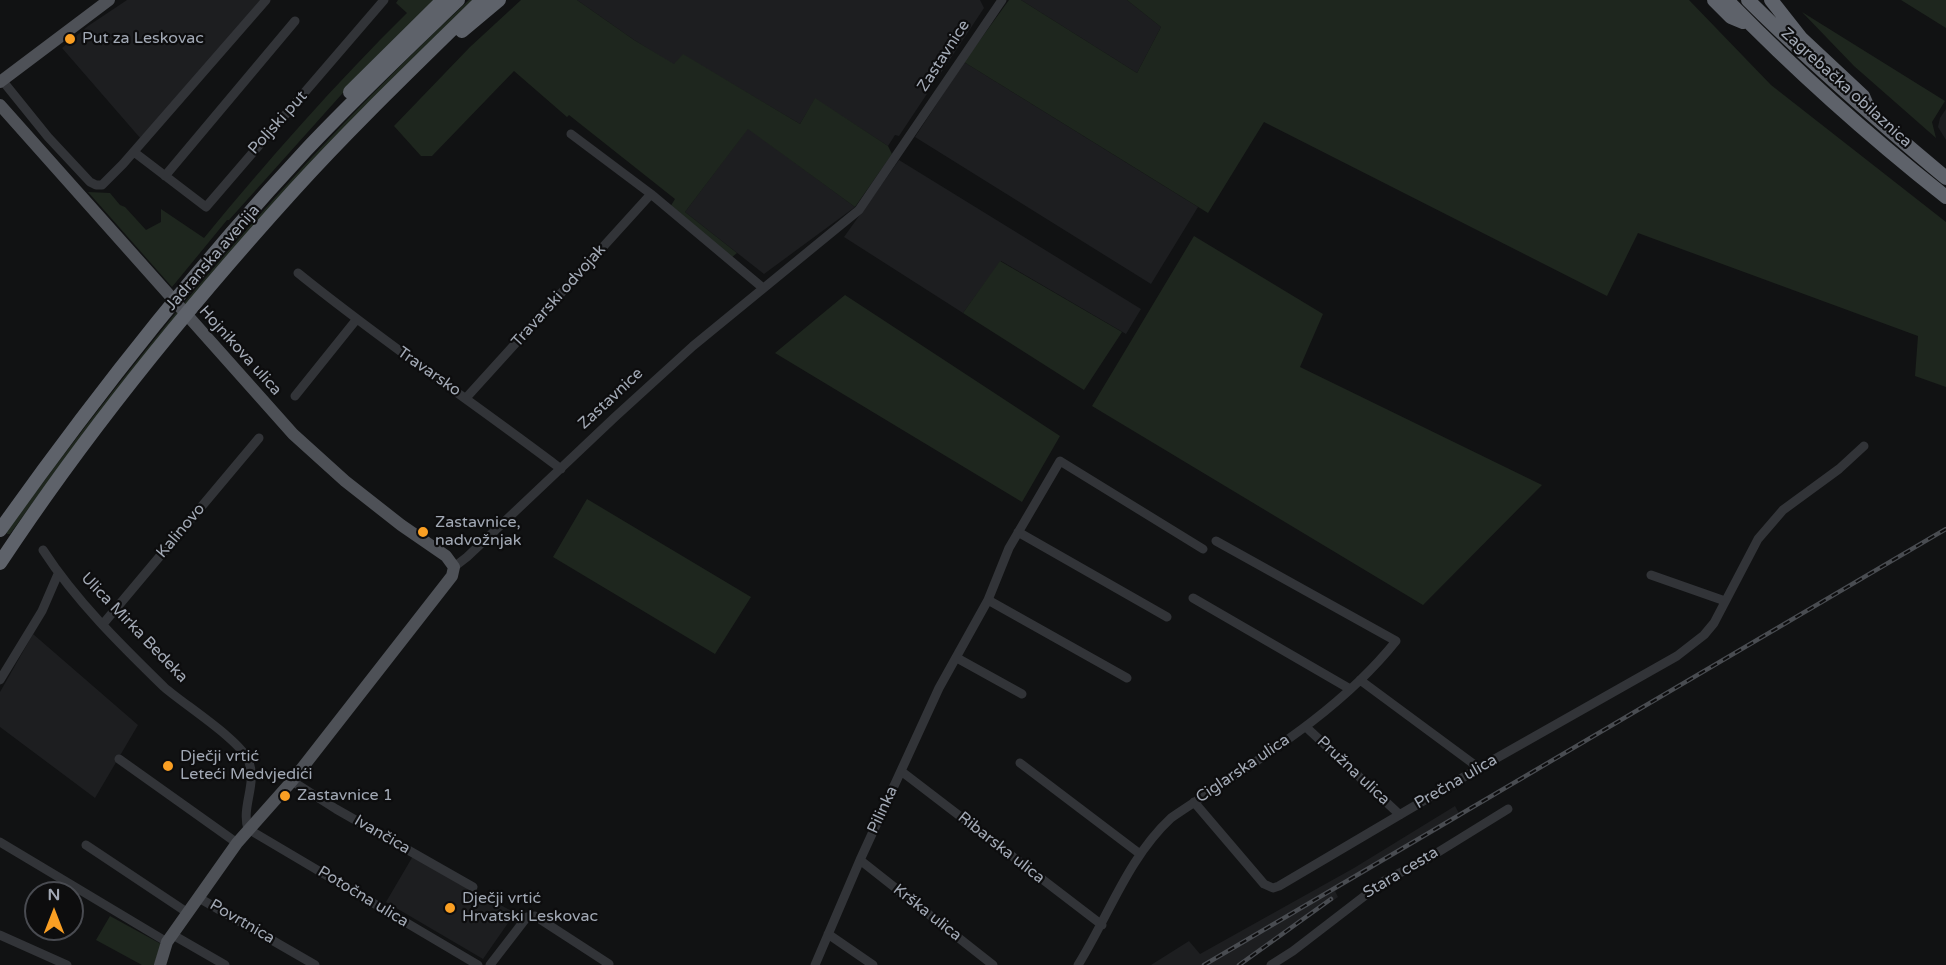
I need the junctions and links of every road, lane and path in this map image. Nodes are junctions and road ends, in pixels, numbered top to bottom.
1 (109, 0) edge
2 (266, 0) edge
3 (384, 0) edge
4 (443, 0) edge
5 (458, 0) edge
6 (482, 0) edge
7 (499, 0) edge
8 (1002, 0) edge
9 (1714, 0) edge
10 (1727, 0) edge
11 (1748, 0) edge
12 (1771, 0) edge
13 (295, 21) dead end
14 (1753, 25) junction
15 (1, 81) edge
16 (385, 96) junction
17 (0, 105) edge
18 (1872, 116) junction
19 (571, 134) dead end
20 (306, 151) junction
21 (134, 152) junction
22 (165, 176) junction
23 (1946, 178) edge
24 (651, 194) junction
25 (1946, 197) edge
26 (298, 273) dead end
27 (763, 288) junction
28 (356, 320) junction
29 (295, 396) dead end
30 (466, 398) junction
31 (259, 438) dead end
32 (1864, 446) dead end
33 (561, 469) junction
34 (0, 530) edge
35 (1018, 532) junction
36 (1216, 541) dead end
37 (1203, 549) dead end
38 (43, 550) dead end
39 (0, 563) edge
40 (454, 567) junction
41 (58, 574) junction
42 (1651, 575) dead end
43 (1193, 598) dead end
44 (988, 600) junction
45 (1725, 601) junction
46 (1167, 618) dead end
47 (103, 624) junction
48 (957, 658) junction
49 (1127, 678) dead end
50 (0, 680) edge
51 (1360, 680) junction
52 (1350, 689) junction
53 (1022, 694) dead end
54 (1306, 727) junction
55 (119, 759) dead end
56 (1020, 763) dead end
57 (1479, 768) junction
58 (901, 771) junction
59 (292, 781) junction
60 (1194, 802) junction
61 (1508, 809) dead end
62 (1401, 815) junction
63 (248, 829) junction
64 (0, 842) edge
65 (237, 843) junction
66 (86, 845) dead end
67 (1140, 854) junction
68 (860, 860) junction
69 (473, 887) dead end
70 (199, 898) junction
71 (188, 913) junction
72 (1102, 925) junction
73 (828, 934) junction
74 (0, 935) edge
75 (170, 938) junction
76 (609, 963) dead end
77 (67, 965) edge
78 (160, 965) edge
79 (225, 965) edge
80 (315, 965) edge
81 (478, 965) edge
82 (490, 965) edge
83 (815, 965) edge
84 (873, 965) edge
85 (993, 965) edge
86 (1078, 965) edge
87 (1271, 965) edge

1 - 15 main road
2 - 21 street
3 - 22 street, Poljski put
4 - 20 highway
5 - 20 highway, Jadranska avenija
6 - 16 highway, Jadranska avenija
7 - 16 highway
8 - 27 street, Zastavnice
9 - 14 highway
10 - 14 highway, Zagrebačka obilaznica
11 - 18 highway, Zagrebačka obilaznica
12 - 18 highway
13 - 22 street
14 - 25 highway, Zagrebačka obilaznica
15 - 21 street
16 - 39 highway, Jadranska avenija
17 - 40 main road, Hojnikova ulica
18 - 23 highway, Zagrebačka obilaznica
19 - 24 street
20 - 34 highway, Jadranska avenija
21 - 22 street, Poljski put
24 - 27 street
24 - 30 street, Travarski odvojak
26 - 28 street, Travarsko
27 - 33 street, Zastavnice
28 - 29 street
28 - 30 street, Travarsko
30 - 33 street, Travarsko
31 - 47 street, Kalinovo
32 - 45 street, Prečna ulica
33 - 40 street, Zastavnice
35 - 37 street, Pilinka
35 - 44 street, Pilinka
35 - 46 street
36 - 51 street, Ciglarska ulica
38 - 41 street, Ulica Mirka Bedeka
40 - 59 main road, Zastavnice
41 - 47 street, Ulica Mirka Bedeka
41 - 50 street
42 - 45 street
43 - 52 street
44 - 48 street, Pilinka
44 - 49 street
45 - 57 street, Prečna ulica
47 - 63 street, Ulica Mirka Bedeka
48 - 53 street
48 - 58 street, Pilinka
51 - 52 street, Ciglarska ulica
51 - 57 street
52 - 54 street, Ciglarska ulica
54 - 60 street, Ciglarska ulica
54 - 62 street, Pružna ulica
55 - 65 street
56 - 67 street
57 - 62 street, Prečna ulica
58 - 68 street, Pilinka
58 - 72 street, Ribarska ulica
59 - 63 main road, Zastavnice
59 - 69 street, Ivančica
60 - 62 street, Prečna ulica
60 - 67 street, Ciglarska ulica
61 - 87 street, Stara cesta
63 - 65 main road
63 - 81 street, Potočna ulica
64 - 75 street
65 - 70 main road
66 - 71 street
67 - 72 street, Ciglarska ulica
68 - 73 street, Pilinka
68 - 85 street, Krška ulica
70 - 71 main road
70 - 80 street, Povrtnica
71 - 75 main road
72 - 86 street, Ciglarska ulica
73 - 83 street, Pilinka
73 - 84 street
74 - 77 street
75 - 78 main road
75 - 79 street
76 - 82 street

